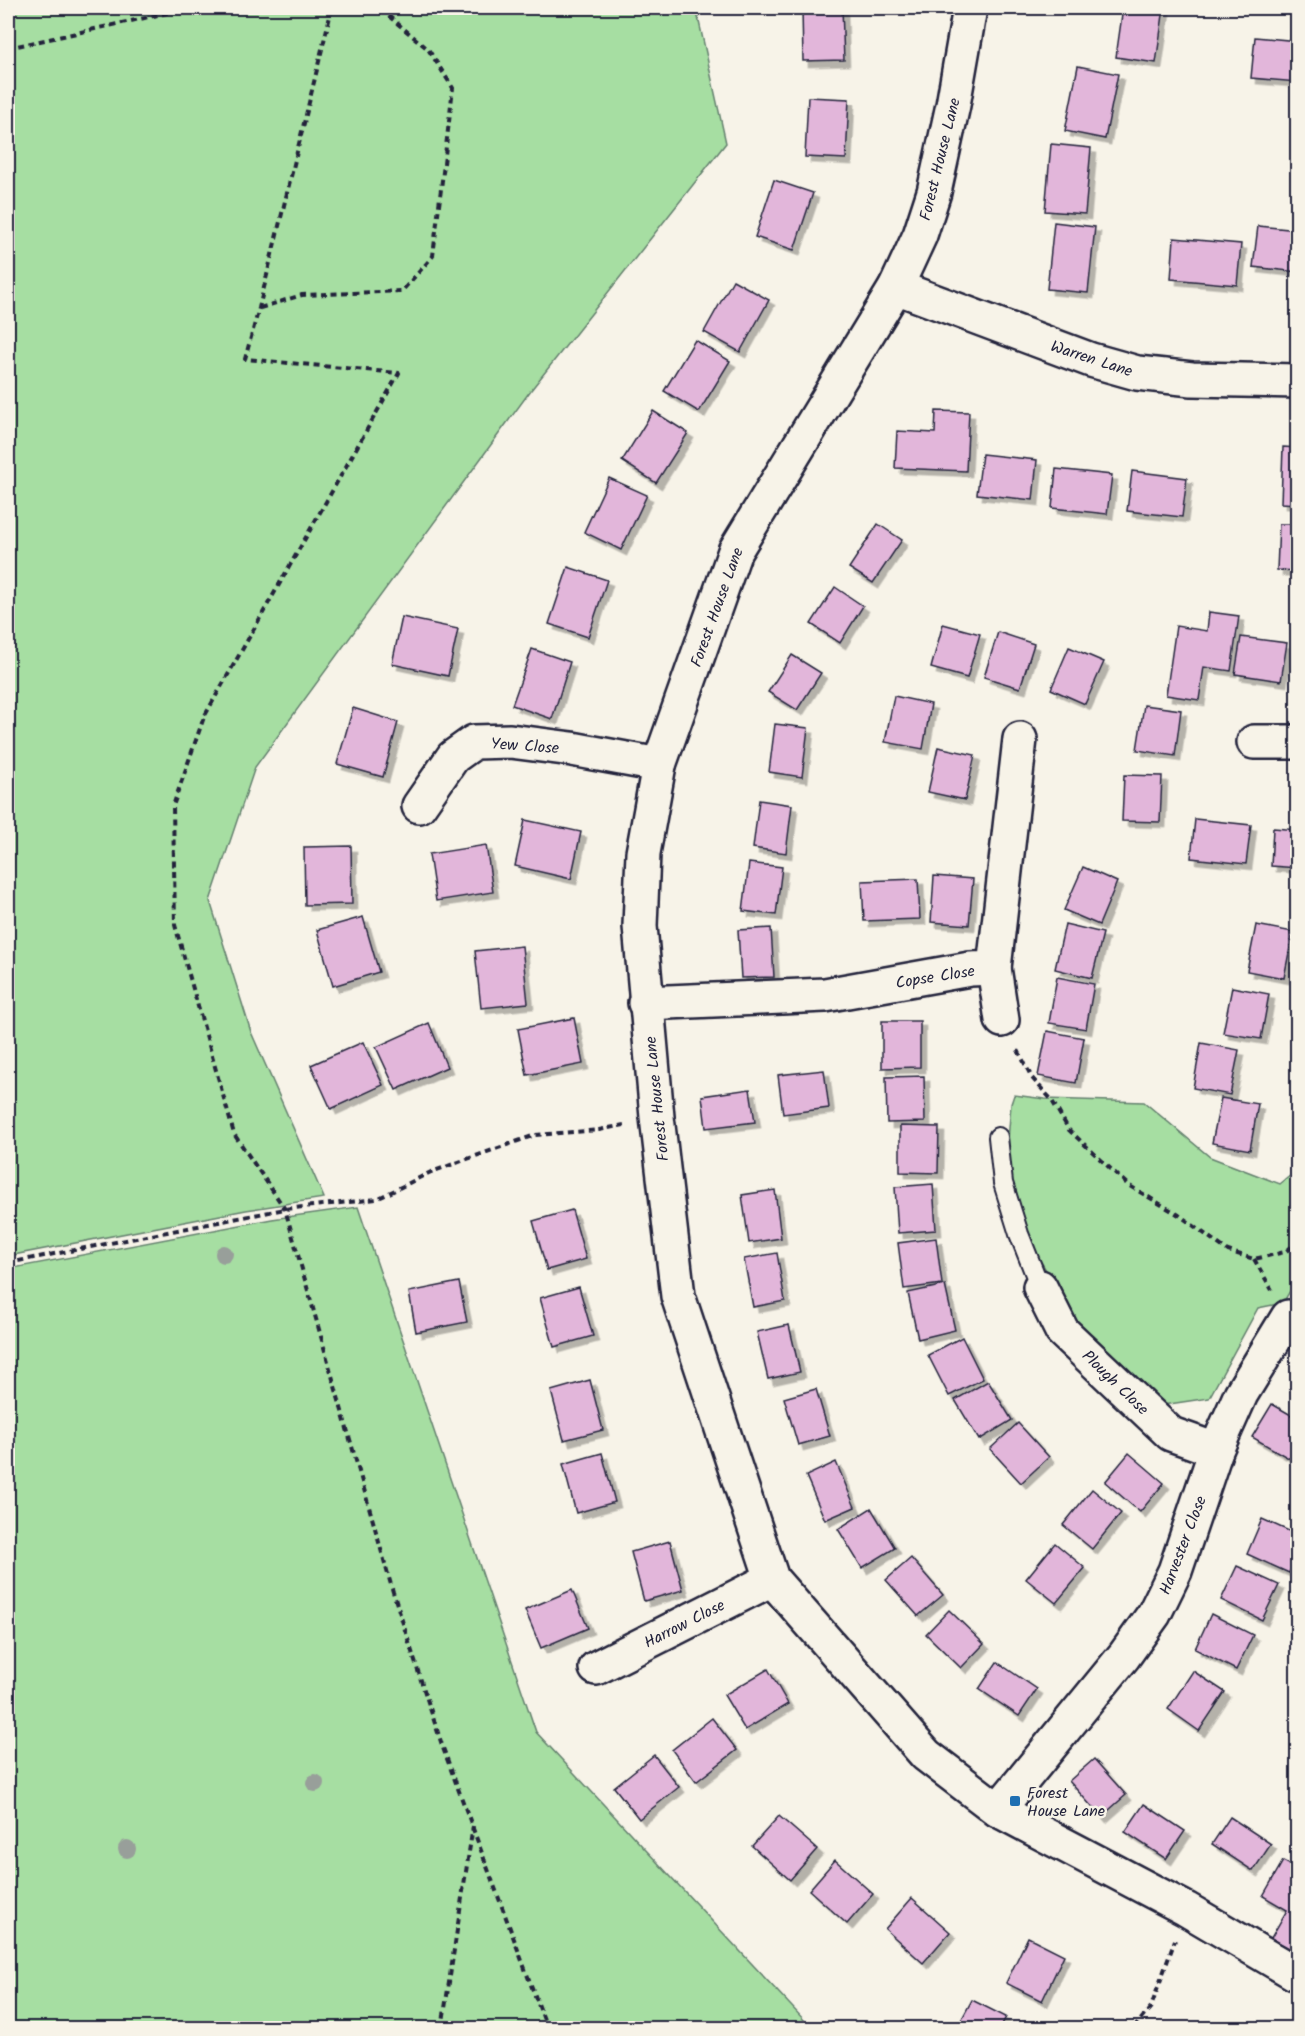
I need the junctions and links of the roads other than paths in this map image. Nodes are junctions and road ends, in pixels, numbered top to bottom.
1 (970, 8) edge
2 (896, 287) junction
3 (1298, 381) edge
4 (1020, 739) dead end
5 (1254, 742) dead end
6 (1298, 742) edge
7 (659, 765) junction
8 (419, 806) dead end
9 (994, 968) junction
10 (645, 1002) junction
11 (1002, 1020) road end
12 (998, 1137) dead end
13 (1040, 1287) joint
14 (1288, 1317) dead end
15 (1216, 1450) junction
16 (772, 1579) junction
17 (596, 1668) dead end
18 (998, 1810) junction
19 (1298, 1975) edge

1 - 2 street, Forest House Lane
2 - 3 street, Warren Lane
2 - 7 street, Forest House Lane
4 - 9 street, Copse Close
5 - 6 street
7 - 8 street, Yew Close
7 - 10 street, Forest House Lane
9 - 10 street, Copse Close
9 - 11 street
10 - 16 street, Forest House Lane
12 - 13 lane
13 - 15 street, Plough Close
14 - 15 street, Harvester Close
15 - 18 street, Harvester Close
16 - 17 street, Harrow Close
16 - 18 street, Forest House Lane
18 - 19 street, Forest House Lane

